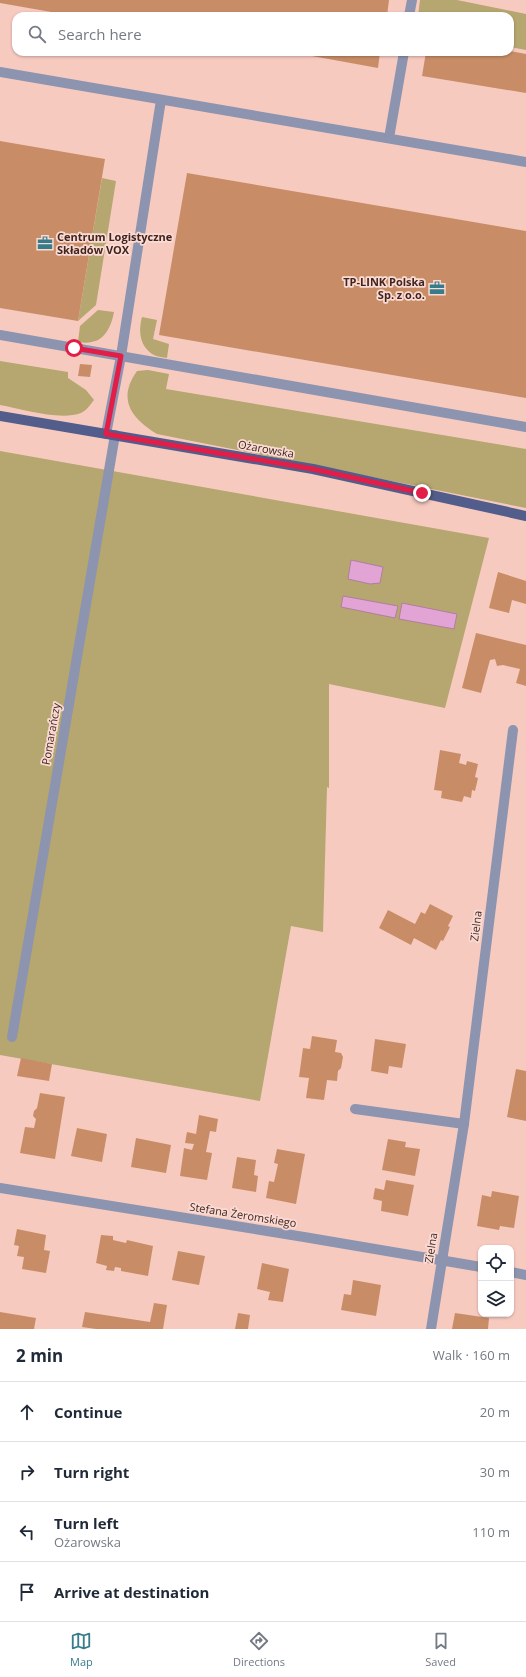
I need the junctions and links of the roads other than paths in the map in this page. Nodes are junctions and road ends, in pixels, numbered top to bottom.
1 (412, 0) edge
2 (410, 12) edge
3 (403, 56) edge
4 (0, 72) edge
5 (161, 100) junction
6 (389, 138) junction
7 (526, 162) edge
8 (0, 335) edge
9 (121, 356) junction
10 (0, 416) edge
11 (526, 427) edge
12 (110, 435) junction
13 (526, 516) edge
14 (513, 730) dead end
15 (12, 1037) dead end
16 (356, 1109) dead end
17 (464, 1124) junction
18 (0, 1188) edge
19 (442, 1261) junction
20 (478, 1267) edge
21 (514, 1273) edge
22 (526, 1275) edge
23 (431, 1329) edge

1 - 2 street
3 - 6 street
4 - 5 street
5 - 6 street
5 - 9 street, Pomarańczy
6 - 7 street
8 - 9 street
9 - 11 street
9 - 12 street, Pomarańczy
10 - 12 main road, Ożarowska
12 - 13 main road, Ożarowska
12 - 15 street, Pomarańczy
14 - 17 street, Zielna
16 - 17 street
17 - 19 street, Zielna
18 - 19 street, Stefana Żeromskiego
19 - 20 street, Stefana Żeromskiego
19 - 23 street, Zielna
21 - 22 street

